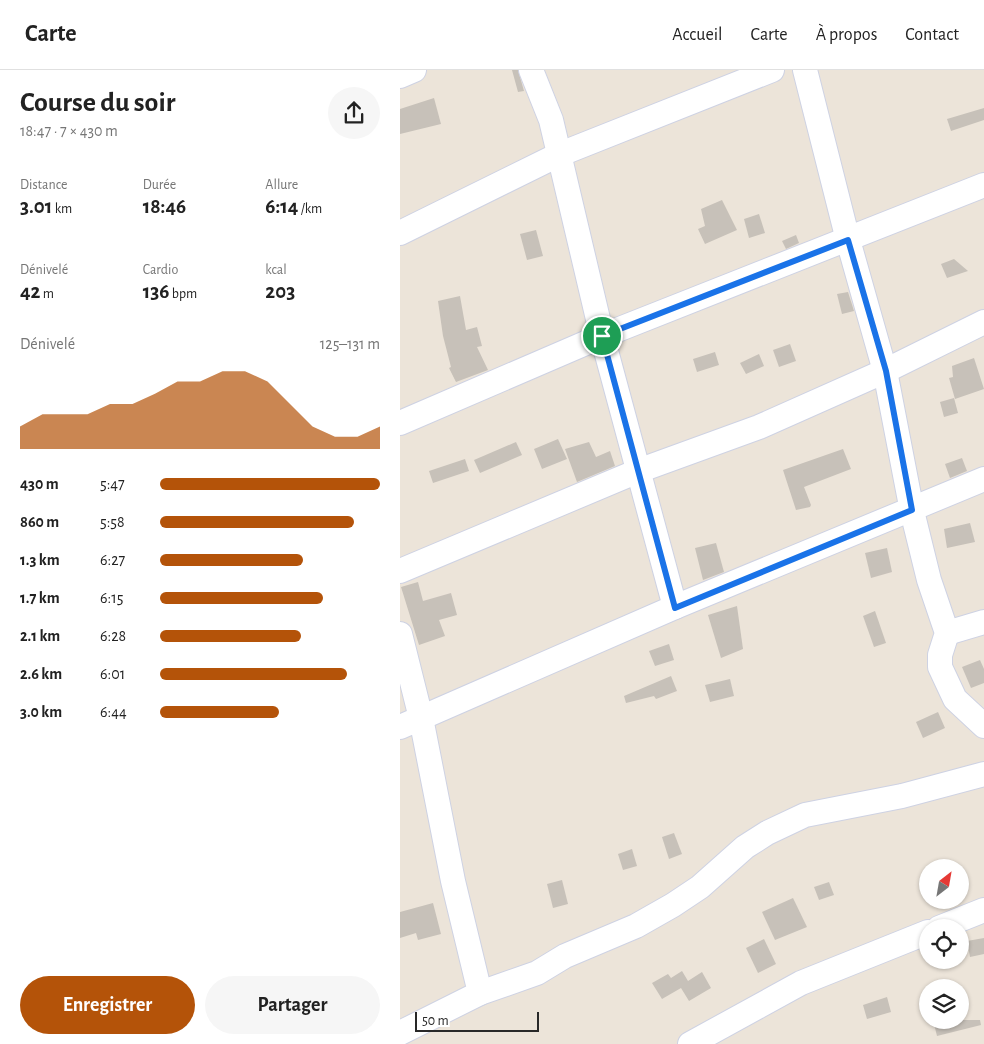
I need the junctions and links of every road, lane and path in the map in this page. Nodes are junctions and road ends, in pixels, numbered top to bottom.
1 (414, 70) edge
2 (530, 70) edge
3 (772, 70) edge
4 (805, 70) edge
5 (400, 76) edge
6 (558, 155) junction
7 (984, 186) edge
8 (400, 232) edge
9 (848, 240) junction
10 (984, 322) edge
11 (602, 336) junction
12 (886, 371) junction
13 (400, 423) edge
14 (638, 471) junction
15 (984, 479) edge
16 (912, 510) junction
17 (400, 571) edge
18 (675, 608) junction
19 (984, 622) edge
20 (947, 633) junction
21 (400, 634) edge
22 (411, 722) edge
23 (984, 726) edge
24 (984, 774) edge
25 (984, 910) edge
26 (962, 919) edge
27 (919, 936) edge
28 (480, 994) junction
29 (400, 1033) edge
30 (690, 1044) edge

1 - 5 street
2 - 6 street
3 - 6 street
4 - 9 street
6 - 8 street
6 - 11 street
7 - 9 street
9 - 11 street
9 - 12 street
10 - 12 street
11 - 13 street
11 - 14 street
12 - 14 street
12 - 16 street
14 - 17 street
14 - 18 street
15 - 16 street
16 - 18 street
16 - 20 street
18 - 22 street
19 - 20 street
20 - 23 street
21 - 22 street
22 - 28 street
24 - 28 street
25 - 26 street
27 - 30 street
28 - 29 street

